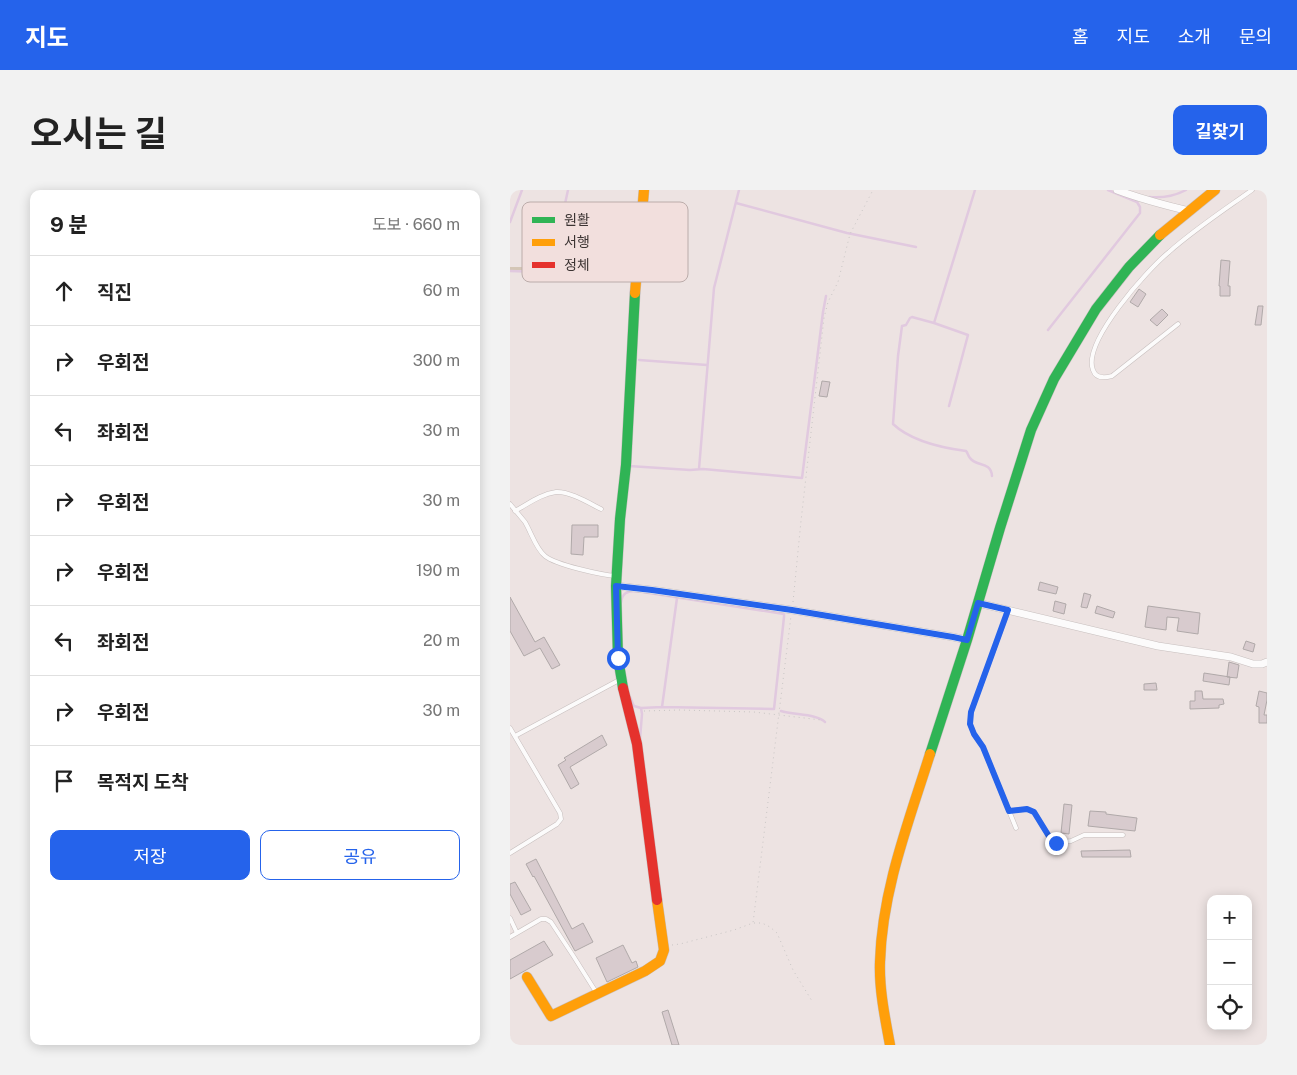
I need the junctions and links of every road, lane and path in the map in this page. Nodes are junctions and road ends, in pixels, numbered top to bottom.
1 (874, 190) edge
2 (1118, 190) edge
3 (1215, 190) edge
4 (1252, 190) edge
5 (1189, 211) junction
6 (636, 282) edge
7 (1178, 324) dead end
8 (510, 504) edge
9 (601, 509) dead end
10 (515, 511) junction
11 (616, 581) junction
12 (978, 603) junction
13 (792, 610) junction
14 (1008, 610) junction
15 (967, 640) junction
16 (1267, 662) edge
17 (621, 679) junction
18 (644, 710) dead end
19 (778, 716) junction
20 (821, 720) dead end
21 (510, 728) edge
22 (515, 736) junction
23 (1009, 811) junction
24 (1016, 828) dead end
25 (1123, 835) dead end
26 (510, 853) edge
27 (510, 918) edge
28 (753, 923) junction
29 (517, 933) junction
30 (510, 937) edge
31 (664, 946) junction
32 (527, 977) dead end
33 (597, 994) junction
34 (812, 1001) dead end
35 (890, 1045) edge

1 - 13 path
2 - 5 street
3 - 5 main road
4 - 7 lane
5 - 12 main road
6 - 11 main road
8 - 10 lane
9 - 10 lane
10 - 11 lane
11 - 13 street
11 - 17 main road
12 - 14 street
12 - 15 main road
13 - 15 street
13 - 19 path
14 - 16 street
14 - 23 lane
15 - 35 main road
17 - 22 lane
17 - 31 main road
18 - 19 path
19 - 20 path
19 - 28 path
21 - 22 lane
22 - 26 lane
23 - 24 lane
23 - 25 lane
27 - 29 lane
28 - 31 path
28 - 34 path
29 - 30 lane
29 - 33 lane
31 - 33 main road
32 - 33 main road

